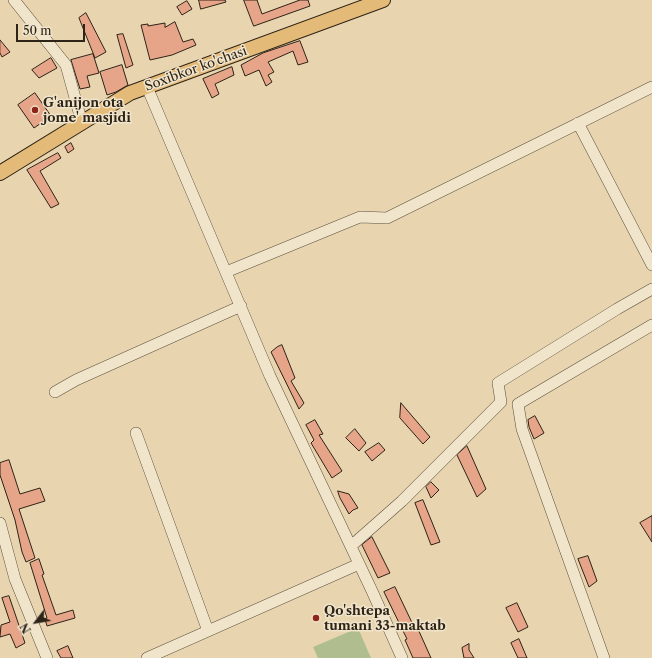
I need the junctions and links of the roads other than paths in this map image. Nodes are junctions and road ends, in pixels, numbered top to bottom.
1 (14, 0) edge
2 (383, 0) edge
3 (147, 87) junction
4 (652, 87) edge
5 (82, 123) junction
6 (578, 123) junction
7 (0, 173) edge
8 (652, 265) edge
9 (226, 272) junction
10 (652, 289) edge
11 (240, 306) junction
12 (652, 325) edge
13 (55, 392) dead end
14 (136, 433) dead end
15 (0, 523) edge
16 (351, 546) junction
17 (359, 564) junction
18 (208, 631) junction
19 (47, 658) edge
20 (147, 658) edge
21 (402, 658) edge
22 (604, 658) edge

1 - 5 street
2 - 3 main road, Soxibkor ko'chasi
3 - 5 main road, Soxibkor ko'chasi
3 - 9 street
4 - 6 street
5 - 7 main road, Soxibkor ko'chasi
6 - 8 street
6 - 9 street
9 - 11 street
10 - 16 street
11 - 13 street
11 - 16 street
12 - 22 street
14 - 18 street
15 - 19 street
16 - 17 street
17 - 18 street
17 - 21 street
18 - 20 street

